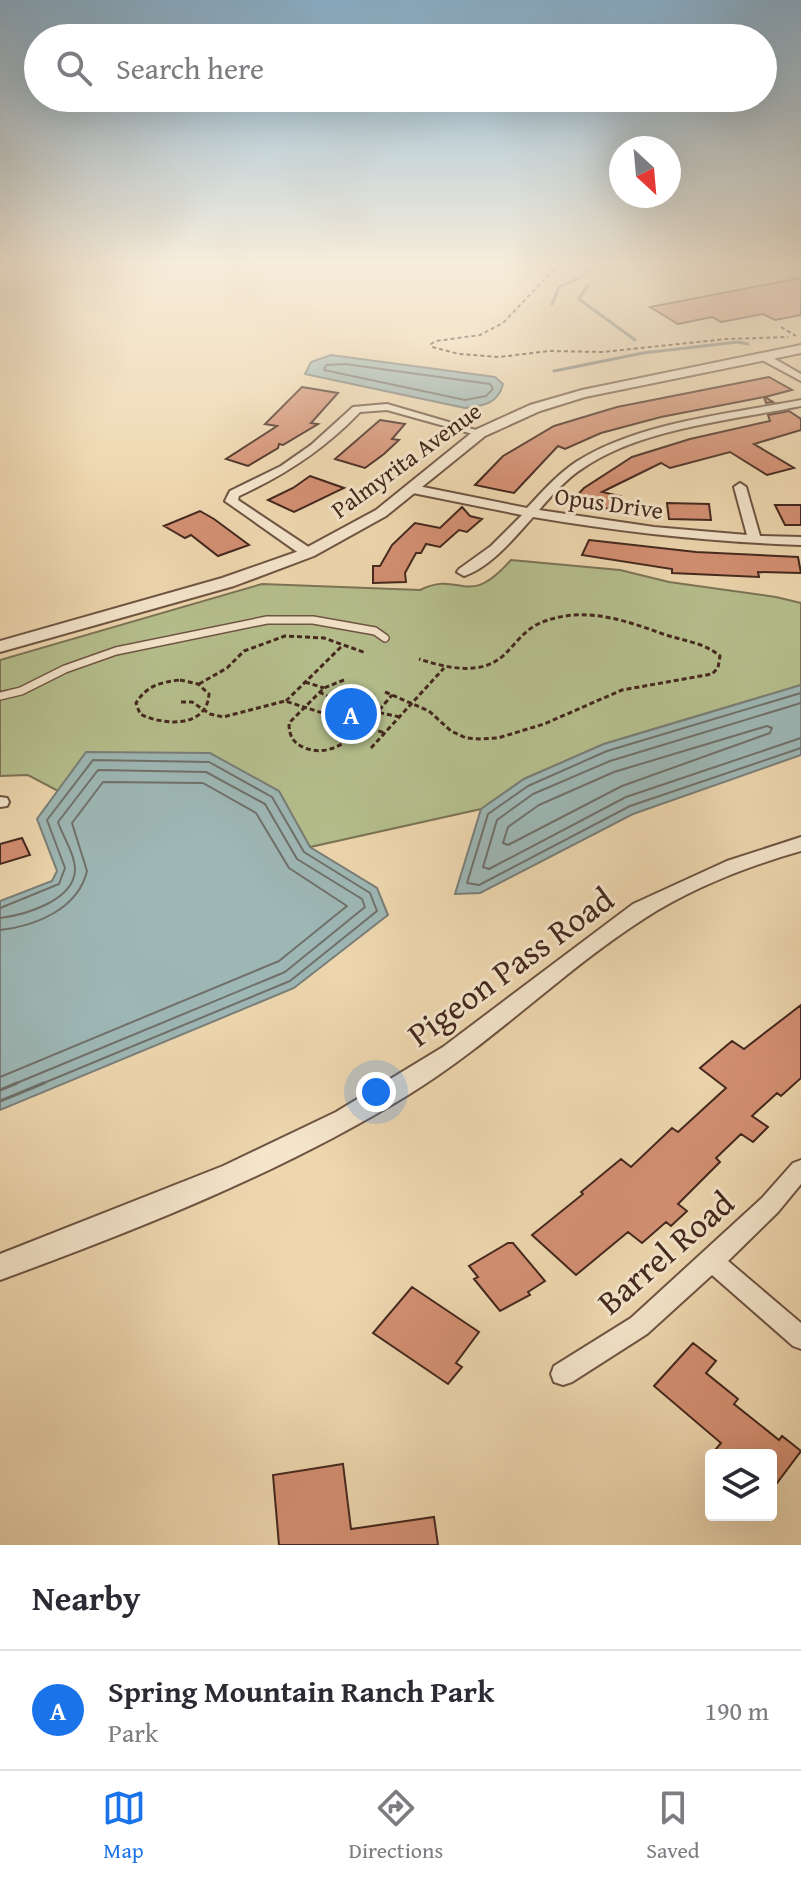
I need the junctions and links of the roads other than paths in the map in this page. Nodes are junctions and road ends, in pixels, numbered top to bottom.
1 (801, 349) edge
2 (764, 357) junction
3 (801, 378) edge
4 (801, 403) edge
5 (480, 433) junction
6 (740, 487) dead end
7 (413, 489) junction
8 (530, 514) junction
9 (755, 540) junction
10 (801, 541) edge
11 (308, 553) junction
12 (464, 572) dead end
13 (385, 638) dead end
14 (0, 647) edge
15 (0, 696) edge
16 (801, 844) edge
17 (801, 1169) edge
18 (712, 1261) junction
19 (0, 1267) edge
20 (801, 1338) edge
21 (563, 1374) dead end

1 - 2 street, Palmyrita Avenue
2 - 3 street
2 - 5 street, Palmyrita Avenue
4 - 8 street
5 - 7 street, Palmyrita Avenue
5 - 11 street
6 - 9 street
7 - 8 street, Opus Drive
7 - 11 street, Palmyrita Avenue
8 - 9 street, Opus Drive
8 - 12 street
9 - 10 street, Opus Drive
11 - 14 street, Palmyrita Avenue
13 - 15 lane
16 - 19 street, Pigeon Pass Road
17 - 18 street, Barrel Road
18 - 20 street
18 - 21 street, Barrel Road

